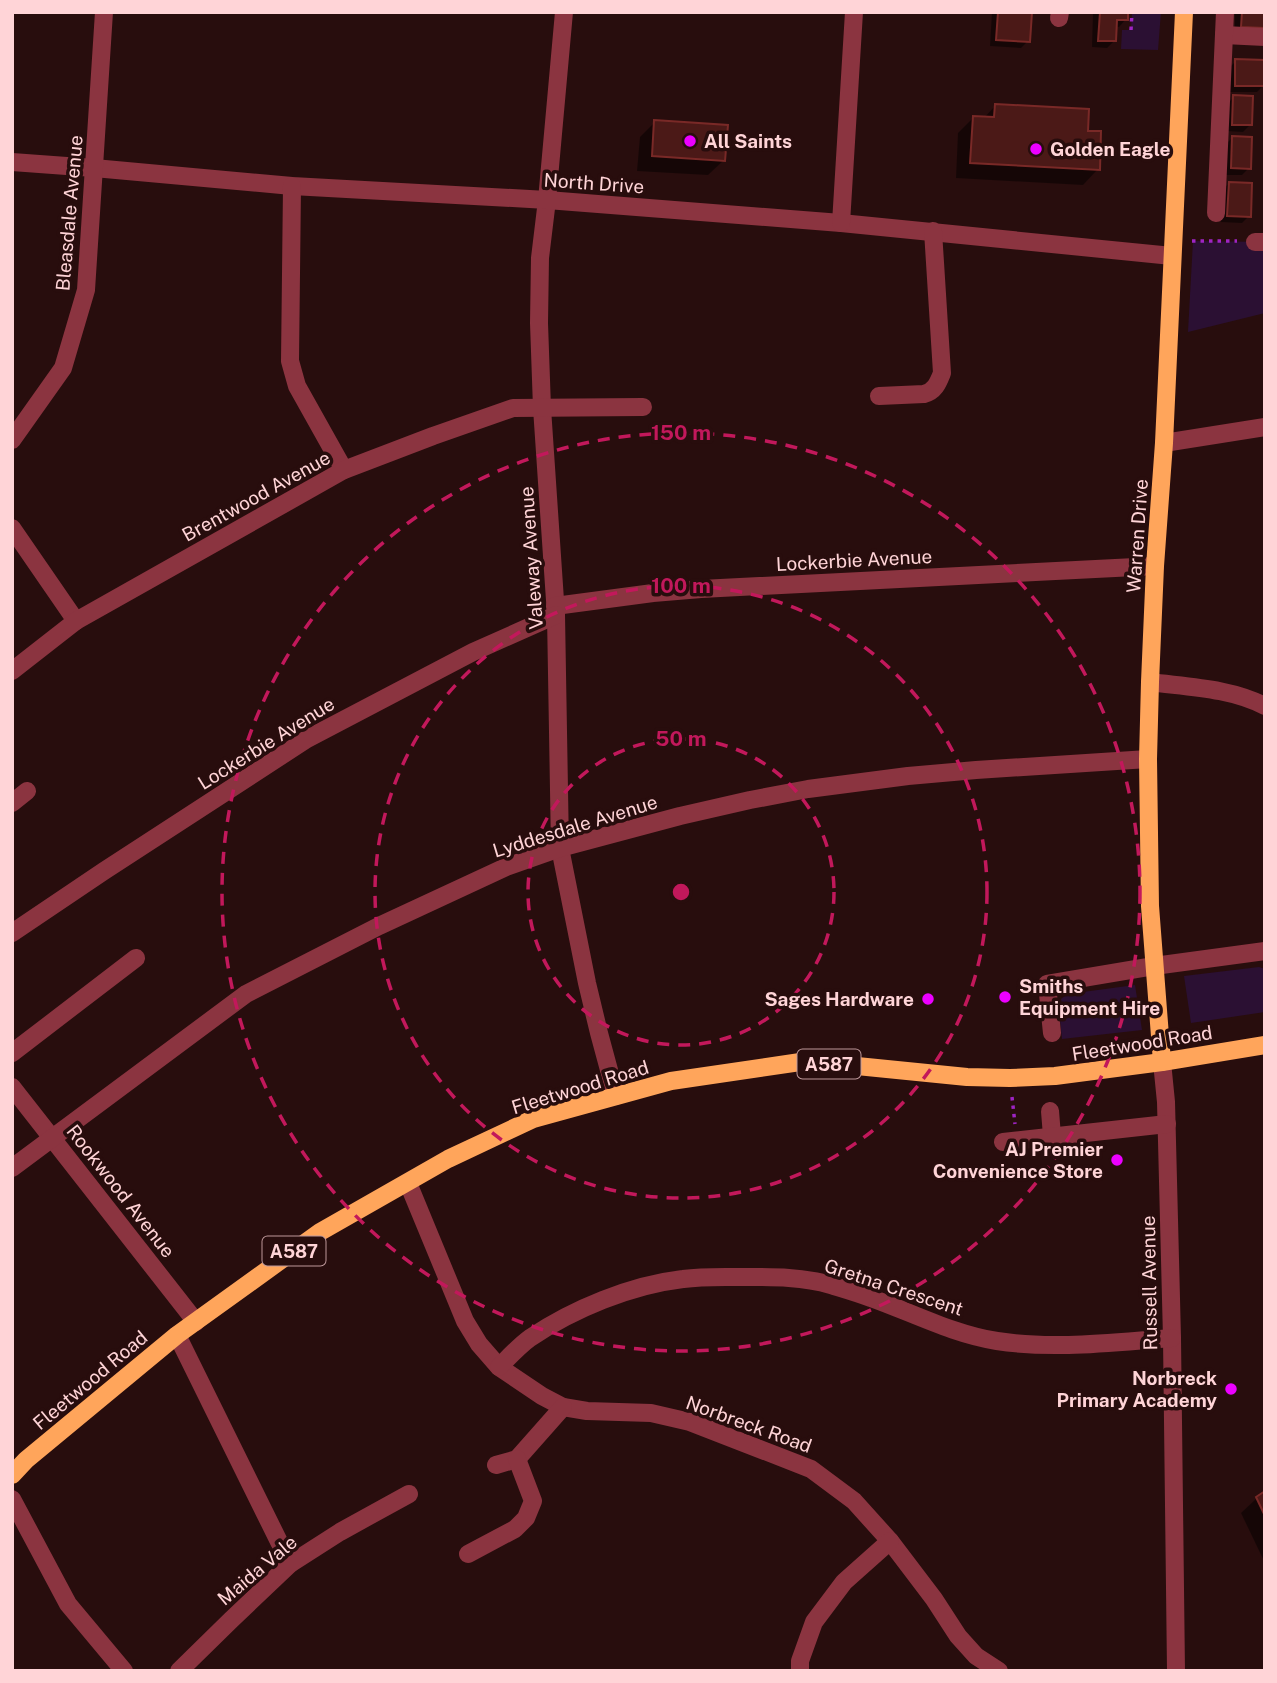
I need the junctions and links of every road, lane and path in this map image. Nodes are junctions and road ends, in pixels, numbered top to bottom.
1 (104, 12) edge
2 (564, 12) edge
3 (854, 12) edge
4 (1132, 12) edge
5 (1184, 12) edge
6 (1225, 12) edge
7 (1130, 30) dead end
8 (1224, 36) junction
9 (1265, 37) edge
10 (12, 162) edge
11 (94, 168) junction
12 (292, 186) junction
13 (547, 200) junction
14 (1216, 213) dead end
15 (841, 223) junction
16 (933, 231) junction
17 (1260, 242) edge
18 (1172, 248) junction
19 (879, 396) dead end
20 (643, 407) dead end
21 (542, 408) junction
22 (1265, 427) edge
23 (12, 440) edge
24 (1164, 443) junction
25 (344, 470) junction
26 (12, 527) edge
27 (1155, 566) junction
28 (556, 610) junction
29 (76, 621) junction
30 (12, 671) edge
31 (1150, 682) junction
32 (1265, 706) edge
33 (1148, 759) junction
34 (27, 791) dead end
35 (12, 803) edge
36 (560, 848) junction
37 (12, 933) edge
38 (1265, 951) edge
39 (136, 958) dead end
40 (1154, 966) junction
41 (1052, 1033) dead end
42 (1265, 1045) edge
43 (12, 1053) edge
44 (1162, 1062) junction
45 (1010, 1078) junction
46 (12, 1087) edge
47 (616, 1096) junction
48 (1049, 1111) dead end
49 (1167, 1124) junction
50 (1052, 1136) junction
51 (53, 1138) junction
52 (1010, 1141) joint
53 (12, 1168) edge
54 (408, 1183) junction
55 (196, 1322) junction
56 (177, 1335) junction
57 (1172, 1338) junction
58 (499, 1367) junction
59 (563, 1407) junction
60 (517, 1459) junction
61 (496, 1465) dead end
62 (12, 1475) edge
63 (409, 1494) dead end
64 (12, 1499) edge
65 (890, 1541) junction
66 (468, 1554) dead end
67 (290, 1564) junction
68 (124, 1671) edge
69 (179, 1671) edge
70 (800, 1671) edge
71 (999, 1671) edge
72 (1175, 1671) edge

1 - 11 street, Bleasdale Avenue
2 - 13 street, Valeway Avenue
3 - 15 street
4 - 7 path
5 - 18 main road, Warren Drive
6 - 8 street
8 - 9 street
8 - 14 street
10 - 11 street, North Drive
11 - 12 street, North Drive
11 - 23 street, Bleasdale Avenue
12 - 13 street, North Drive
12 - 25 street
13 - 15 street, North Drive
13 - 21 street, Valeway Avenue
15 - 16 street, North Drive
16 - 18 street, North Drive
16 - 19 street
17 - 18 path
18 - 24 main road, Warren Drive
20 - 21 street, Brentwood Avenue
21 - 25 street, Brentwood Avenue
21 - 28 street, Valeway Avenue
22 - 24 street
24 - 27 main road, Warren Drive
25 - 29 street, Brentwood Avenue
26 - 29 street
27 - 28 street, Lockerbie Avenue
27 - 31 main road, Warren Drive
28 - 36 street, Valeway Avenue
28 - 37 street, Lockerbie Avenue
29 - 30 street, Brentwood Avenue
31 - 32 street
31 - 33 main road, Warren Drive
33 - 36 street, Lyddesdale Avenue
33 - 40 main road, Warren Drive
34 - 35 street
36 - 47 street, Valeway Avenue
36 - 51 street, Lyddesdale Avenue
38 - 40 street
39 - 43 street
40 - 41 street
40 - 44 main road, Warren Drive
42 - 44 main road, Fleetwood Road / A587
44 - 45 main road, Fleetwood Road / A587
44 - 49 street, Russell Avenue
45 - 47 main road, Fleetwood Road / A587
45 - 52 path
46 - 51 street, Rookwood Avenue
47 - 54 main road, Fleetwood Road / A587
48 - 50 street
49 - 50 street
49 - 57 street, Russell Avenue
50 - 52 street
51 - 53 street, Lyddesdale Avenue
51 - 55 street, Rookwood Avenue
54 - 55 main road, Fleetwood Road / A587
54 - 58 street, Norbreck Road
55 - 56 main road, Fleetwood Road / A587
56 - 62 main road, Fleetwood Road / A587
56 - 67 street
57 - 58 street, Gretna Crescent
57 - 72 street, Russell Avenue
58 - 59 street, Norbreck Road
59 - 60 street
59 - 65 street, Norbreck Road
60 - 61 street
60 - 66 street
63 - 67 street, Maida Vale
64 - 68 street
65 - 70 street
65 - 71 street, Norbreck Road
67 - 69 street, Maida Vale

